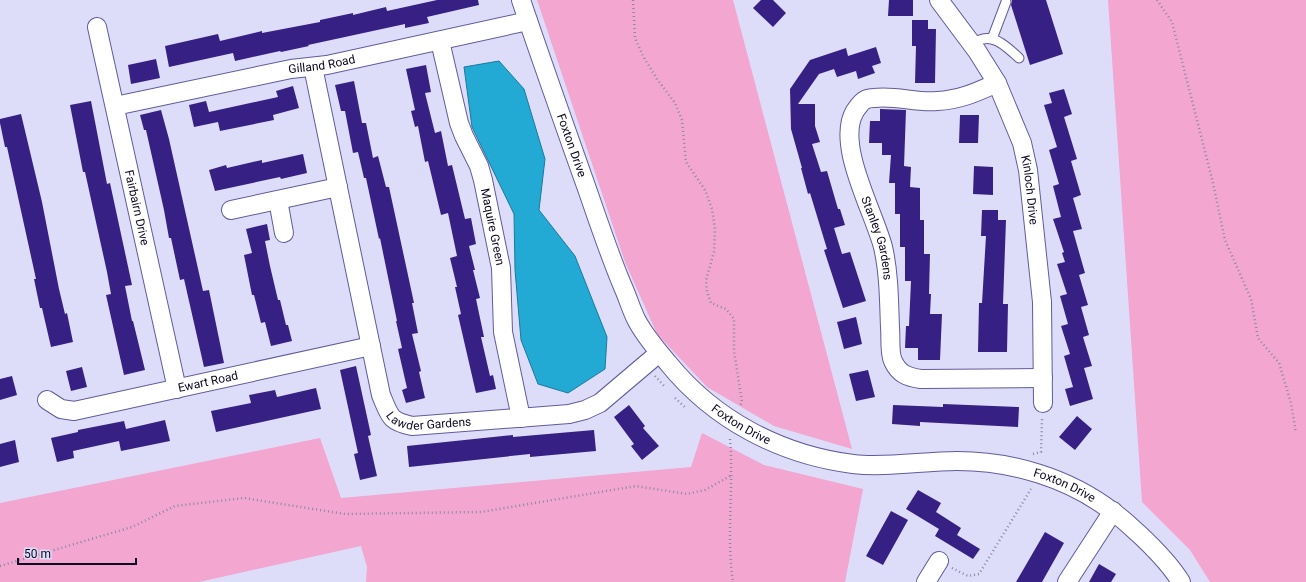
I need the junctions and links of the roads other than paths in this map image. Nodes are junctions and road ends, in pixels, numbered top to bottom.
1 (521, 0) edge
2 (939, 0) edge
3 (1006, 2) dead end
4 (528, 21) junction
5 (97, 27) dead end
6 (992, 39) junction
7 (440, 41) junction
8 (971, 44) junction
9 (1019, 58) dead end
10 (313, 67) junction
11 (997, 83) junction
12 (115, 106) junction
13 (338, 187) junction
14 (278, 200) junction
15 (231, 210) dead end
16 (284, 233) dead end
17 (371, 346) junction
18 (659, 353) junction
19 (1043, 378) junction
20 (177, 389) junction
21 (48, 400) dead end
22 (1043, 403) road end
23 (521, 418) junction
24 (1113, 511) junction
25 (939, 561) road end
26 (926, 582) edge
27 (1067, 582) edge
28 (1181, 582) edge

1 - 4 street, Foxton Drive
2 - 8 street, Kinloch Drive
3 - 6 lane
4 - 7 street, Gilland Road
4 - 18 street, Foxton Drive
5 - 12 street, Fairbairn Drive
6 - 8 lane
6 - 9 lane
7 - 10 street, Gilland Road
7 - 23 street, Maquire Green
8 - 11 street, Kinloch Drive
10 - 12 street, Gilland Road
10 - 13 street, Lawder Gardens
11 - 19 street, Kinloch Drive
11 - 19 street, Stanley Gardens
12 - 20 street, Fairbairn Drive
13 - 14 street
13 - 17 street, Lawder Gardens
14 - 15 street
14 - 16 street
17 - 20 street, Ewart Road
17 - 23 street, Lawder Gardens
18 - 23 street, Lawder Gardens
18 - 24 street, Foxton Drive
19 - 22 street, Kinloch Drive
20 - 21 street, Ewart Road
24 - 27 street
24 - 28 street, Foxton Drive
25 - 26 street

